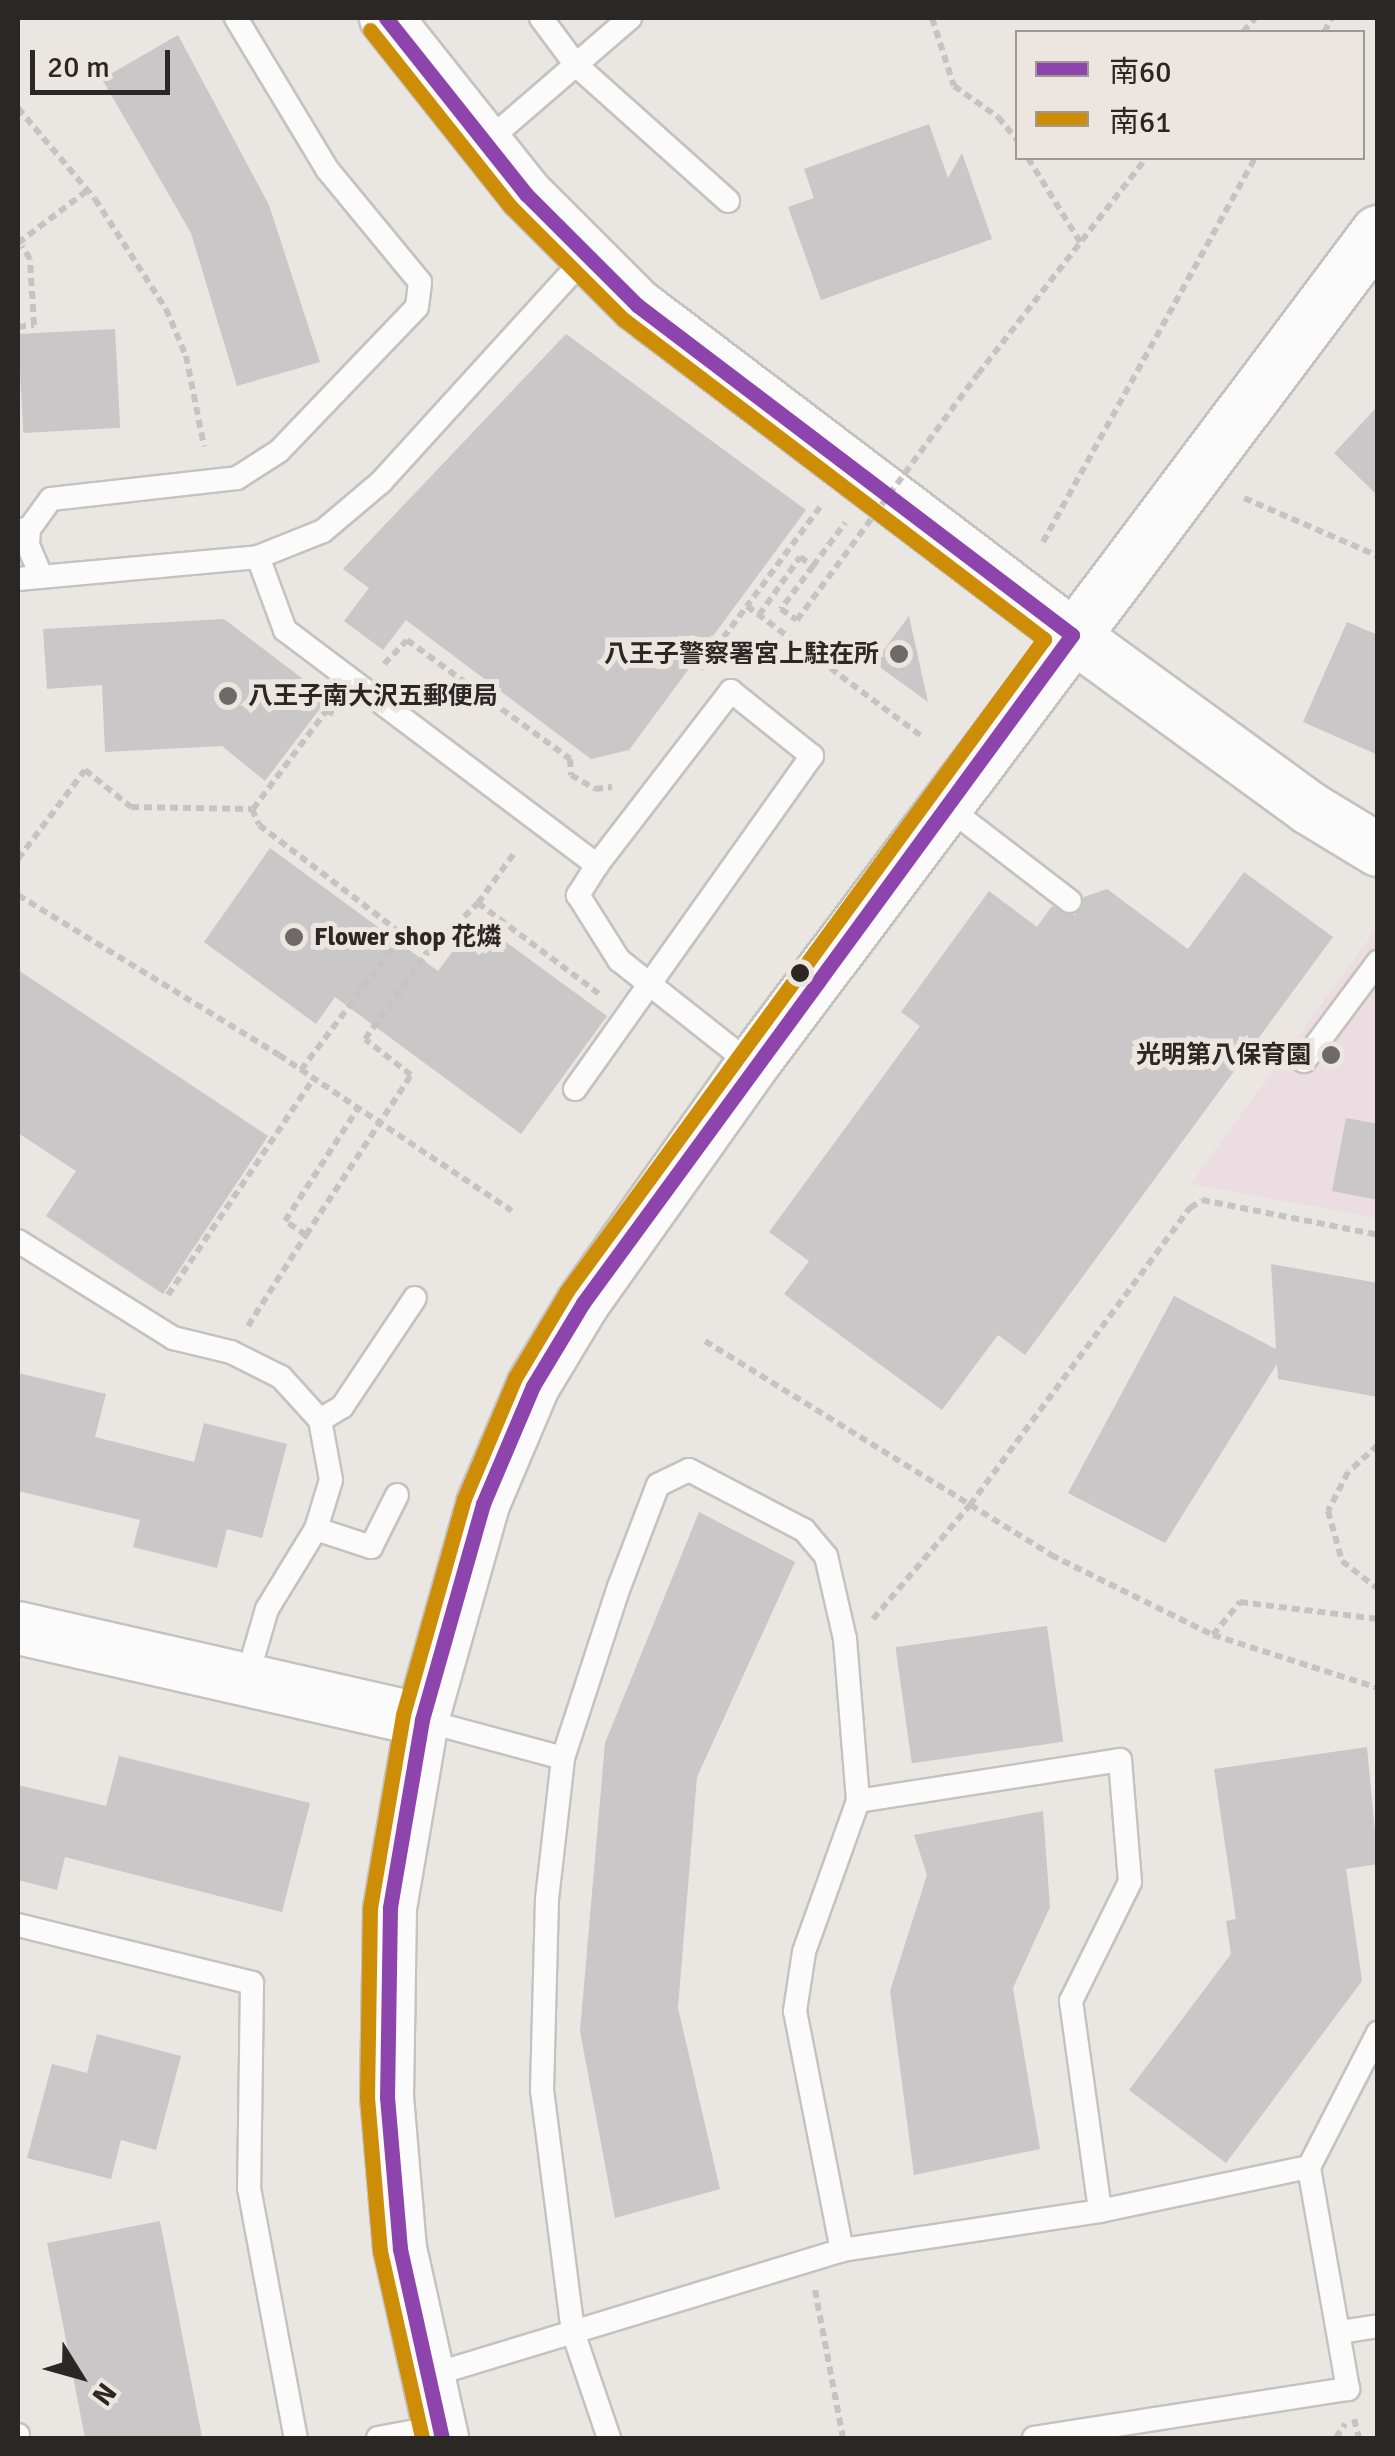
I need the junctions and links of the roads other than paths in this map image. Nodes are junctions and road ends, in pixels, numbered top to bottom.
1 (236, 18) edge
2 (386, 18) edge
3 (541, 18) edge
4 (630, 18) edge
5 (576, 65) junction
6 (484, 144) junction
7 (728, 202) dead end
8 (1378, 232) edge
9 (587, 256) junction
10 (23, 530) edge
11 (258, 557) junction
12 (41, 576) junction
13 (18, 580) edge
14 (1072, 635) junction
15 (946, 806) junction
16 (1378, 850) edge
17 (597, 865) junction
18 (1070, 901) dead end
19 (1378, 962) edge
20 (646, 987) junction
21 (1304, 1061) dead end
22 (752, 1066) junction
23 (575, 1089) dead end
24 (18, 1241) edge
25 (414, 1298) dead end
26 (320, 1420) junction
27 (397, 1495) dead end
28 (316, 1529) junction
29 (18, 1628) edge
30 (246, 1681) junction
31 (422, 1720) junction
32 (563, 1758) junction
33 (858, 1801) junction
34 (18, 1925) edge
35 (1378, 2033) edge
36 (1309, 2168) junction
37 (1100, 2211) junction
38 (842, 2250) junction
39 (1378, 2326) edge
40 (574, 2332) junction
41 (1340, 2332) junction
42 (425, 2377) junction
43 (439, 2432) edge
44 (296, 2438) edge
45 (378, 2438) edge
46 (609, 2438) edge
47 (1034, 2438) edge

1 - 10 lane
2 - 6 street
3 - 5 lane
4 - 5 lane
5 - 6 lane
5 - 7 lane
6 - 9 street
8 - 14 street
9 - 11 lane
9 - 14 street
10 - 12 lane
11 - 12 lane
11 - 17 lane
12 - 13 lane
14 - 15 street
14 - 16 street
15 - 18 lane
15 - 22 street
17 - 20 lane
17 - 20 lane
19 - 21 lane
20 - 22 lane
20 - 23 lane
22 - 31 street
24 - 26 lane
25 - 26 lane
26 - 28 lane
27 - 28 lane
28 - 30 lane
29 - 30 street
30 - 31 street
31 - 32 lane
31 - 42 street
32 - 33 lane
32 - 40 lane
33 - 37 lane
33 - 38 lane
34 - 44 lane
35 - 36 lane
36 - 37 lane
36 - 41 lane
37 - 38 lane
38 - 40 lane
39 - 41 lane
40 - 42 lane
40 - 46 lane
41 - 47 lane
42 - 43 street
43 - 45 lane

